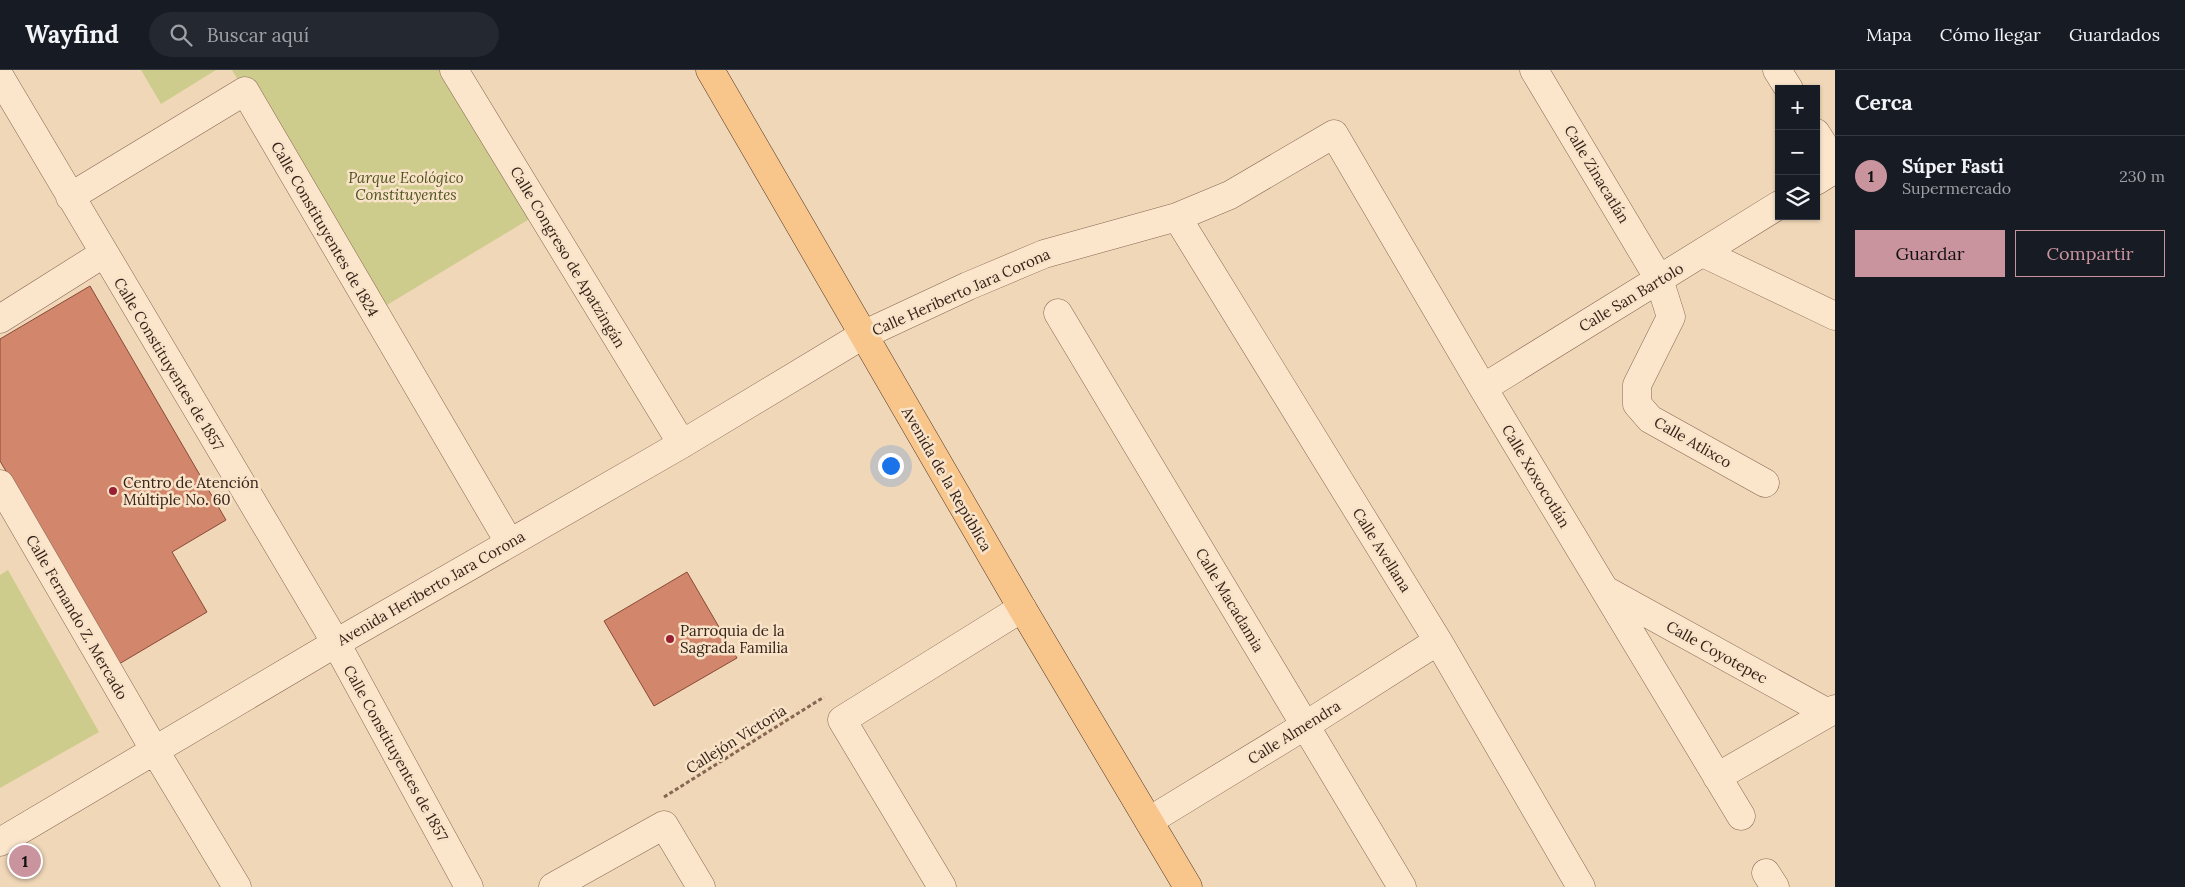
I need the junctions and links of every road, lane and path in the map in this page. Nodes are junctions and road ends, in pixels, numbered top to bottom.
1 (454, 70) edge
2 (710, 70) edge
3 (1534, 70) edge
4 (1778, 70) edge
5 (0, 77) edge
6 (1787, 85) edge
7 (1334, 134) joint
8 (1820, 139) edge
9 (1835, 163) edge
10 (1835, 169) edge
11 (1820, 178) edge
12 (70, 197) junction
13 (1775, 208) edge
14 (1177, 217) junction
15 (1703, 253) junction
16 (103, 254) junction
17 (1660, 279) junction
18 (1058, 313) dead end
19 (1835, 316) edge
20 (0, 319) edge
21 (863, 335) junction
22 (1483, 388) junction
23 (682, 444) junction
24 (1765, 483) dead end
25 (0, 484) edge
26 (509, 542) junction
27 (1606, 590) junction
28 (1022, 608) junction
29 (1438, 641) junction
30 (336, 643) junction
31 (1832, 711) edge
32 (842, 720) junction
33 (1306, 725) junction
34 (155, 751) junction
35 (1717, 777) junction
36 (1741, 816) dead end
37 (1150, 820) junction
38 (664, 825) junction
39 (0, 842) edge
40 (237, 887) edge
41 (469, 887) edge
42 (553, 887) edge
43 (701, 887) edge
44 (942, 887) edge
45 (1188, 887) edge
46 (1402, 887) edge
47 (1581, 887) edge

1 - 23 street, Calle Congreso de Apatzingán
2 - 21 main road, Avenida de la República
3 - 17 street, Calle Zinacatlán
4 - 6 street
5 - 12 street, Calle Constituyentes de 1857
7 - 14 street, Calle Heriberto Jara Corona
7 - 22 street, Calle Xoxocotlán
8 - 9 street
10 - 11 street
12 - 16 street, Calle Constituyentes de 1857
12 - 26 street, Calle Constituyentes de 1824
13 - 15 street, Calle San Bartolo
14 - 21 street, Calle Heriberto Jara Corona
14 - 29 street, Calle Avellana
15 - 17 street, Calle San Bartolo
15 - 19 street
16 - 20 street
16 - 30 street, Calle Constituyentes de 1857
17 - 22 street, Calle San Bartolo
17 - 24 street, Calle Atlixco
18 - 33 street, Calle Macadamia
21 - 23 street, Avenida Heriberto Jara Corona
21 - 28 main road, Avenida de la República
22 - 27 street, Calle Xoxocotlán
23 - 26 street, Avenida Heriberto Jara Corona
25 - 34 street, Calle Fernando Z. Mercado
26 - 30 street, Avenida Heriberto Jara Corona
27 - 31 street, Calle Coyotepec
27 - 35 street, Calle Xoxocotlán
28 - 32 street
28 - 37 main road, Avenida de la República
29 - 33 street, Calle Almendra
29 - 47 street, Calle Avellana
30 - 34 street, Avenida Heriberto Jara Corona
30 - 41 street, Calle Constituyentes de 1857
31 - 35 street
32 - 38 path, Callejón Victoria
32 - 44 street
33 - 37 street, Calle Almendra
33 - 46 street, Calle Macadamia
34 - 39 street, Avenida Heriberto Jara Corona
34 - 40 street, Calle Fernando Z. Mercado
35 - 36 street, Calle Xoxocotlán
37 - 45 main road, Avenida de la República
38 - 42 street
38 - 43 street

